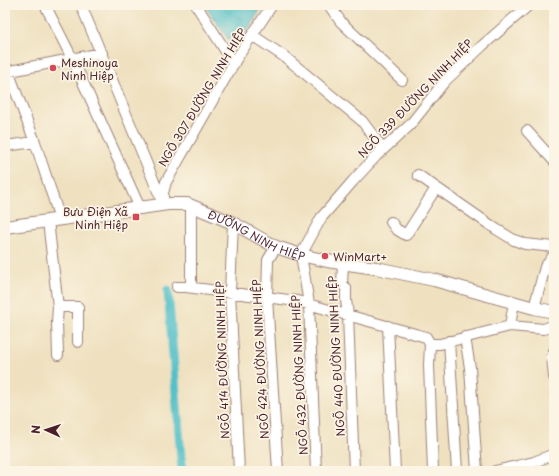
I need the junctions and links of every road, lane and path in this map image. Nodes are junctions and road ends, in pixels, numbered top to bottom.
1 (45, 5) edge
2 (81, 5) edge
3 (196, 5) edge
4 (272, 5) edge
5 (329, 5) edge
6 (528, 5) edge
7 (252, 35) junction
8 (102, 53) junction
9 (72, 58) junction
10 (234, 64) junction
11 (6, 72) edge
12 (402, 80) dead end
13 (527, 130) dead end
14 (35, 142) junction
15 (5, 146) edge
16 (383, 149) junction
17 (554, 161) edge
18 (418, 175) dead end
19 (436, 188) junction
20 (163, 204) junction
21 (191, 206) junction
22 (140, 208) junction
23 (54, 220) junction
24 (390, 222) dead end
25 (233, 223) junction
26 (5, 227) edge
27 (276, 247) junction
28 (554, 247) edge
29 (301, 255) junction
30 (554, 255) edge
31 (344, 264) junction
32 (177, 287) dead end
33 (190, 287) junction
34 (230, 292) junction
35 (267, 298) junction
36 (514, 302) junction
37 (309, 304) junction
38 (58, 307) junction
39 (534, 308) junction
40 (554, 312) edge
41 (348, 315) junction
42 (554, 325) edge
43 (388, 326) junction
44 (510, 326) junction
45 (465, 337) junction
46 (449, 341) junction
47 (78, 342) dead end
48 (430, 344) junction
49 (554, 352) edge
50 (58, 355) dead end
51 (554, 377) edge
52 (554, 454) edge
53 (239, 471) edge
54 (278, 471) edge
55 (316, 471) edge
56 (354, 471) edge
57 (395, 471) edge
58 (434, 471) edge
59 (457, 471) edge
60 (477, 471) edge
61 (495, 471) edge

1 - 9 street
2 - 8 street
3 - 10 street
4 - 7 street, NGÕ 307 ĐƯỜNG NINH HIỆP
5 - 12 street
6 - 16 street, NGÕ 339 ĐƯỜNG NINH HIỆP
7 - 10 street, NGÕ 307 ĐƯỜNG NINH HIỆP
7 - 16 street
8 - 9 street
8 - 20 street
9 - 11 street
9 - 22 street
10 - 20 street, NGÕ 307 ĐƯỜNG NINH HIỆP
11 - 14 street
13 - 17 street
14 - 15 street
14 - 23 street
16 - 29 street, NGÕ 339 ĐƯỜNG NINH HIỆP
18 - 19 street
19 - 24 street
19 - 28 street
20 - 21 main road, ĐƯỜNG NINH HIỆP
20 - 22 main road, ĐƯỜNG NINH HIỆP
21 - 25 main road, ĐƯỜNG NINH HIỆP
21 - 33 street
22 - 23 main road, ĐƯỜNG NINH HIỆP
23 - 26 main road, ĐƯỜNG NINH HIỆP
23 - 38 street
25 - 27 main road, ĐƯỜNG NINH HIỆP
25 - 34 street, NGÕ 414 ĐƯỜNG NINH HIỆP
27 - 29 main road, ĐƯỜNG NINH HIỆP
27 - 35 street, NGÕ 424 ĐƯỜNG NINH HIỆP
29 - 31 main road, ĐƯỜNG NINH HIỆP
29 - 37 street, NGÕ 432 ĐƯỜNG NINH HIỆP
30 - 39 street
31 - 36 main road, ĐƯỜNG NINH HIỆP
31 - 41 street, NGÕ 440 ĐƯỜNG NINH HIỆP
32 - 33 street
33 - 34 street
34 - 35 street
34 - 53 street, NGÕ 414 ĐƯỜNG NINH HIỆP
35 - 37 street
35 - 54 street, NGÕ 424 ĐƯỜNG NINH HIỆP
36 - 39 main road, ĐƯỜNG NINH HIỆP
36 - 44 street
37 - 41 street
37 - 55 street, NGÕ 432 ĐƯỜNG NINH HIỆP
38 - 47 street
38 - 50 street
39 - 40 main road, ĐƯỜNG NINH HIỆP
41 - 43 street
41 - 56 street, NGÕ 440 ĐƯỜNG NINH HIỆP
42 - 44 street
43 - 48 street
43 - 57 street
44 - 45 street
45 - 46 street
45 - 60 street
46 - 48 street
46 - 59 street
48 - 58 street
49 - 51 street
52 - 61 street

